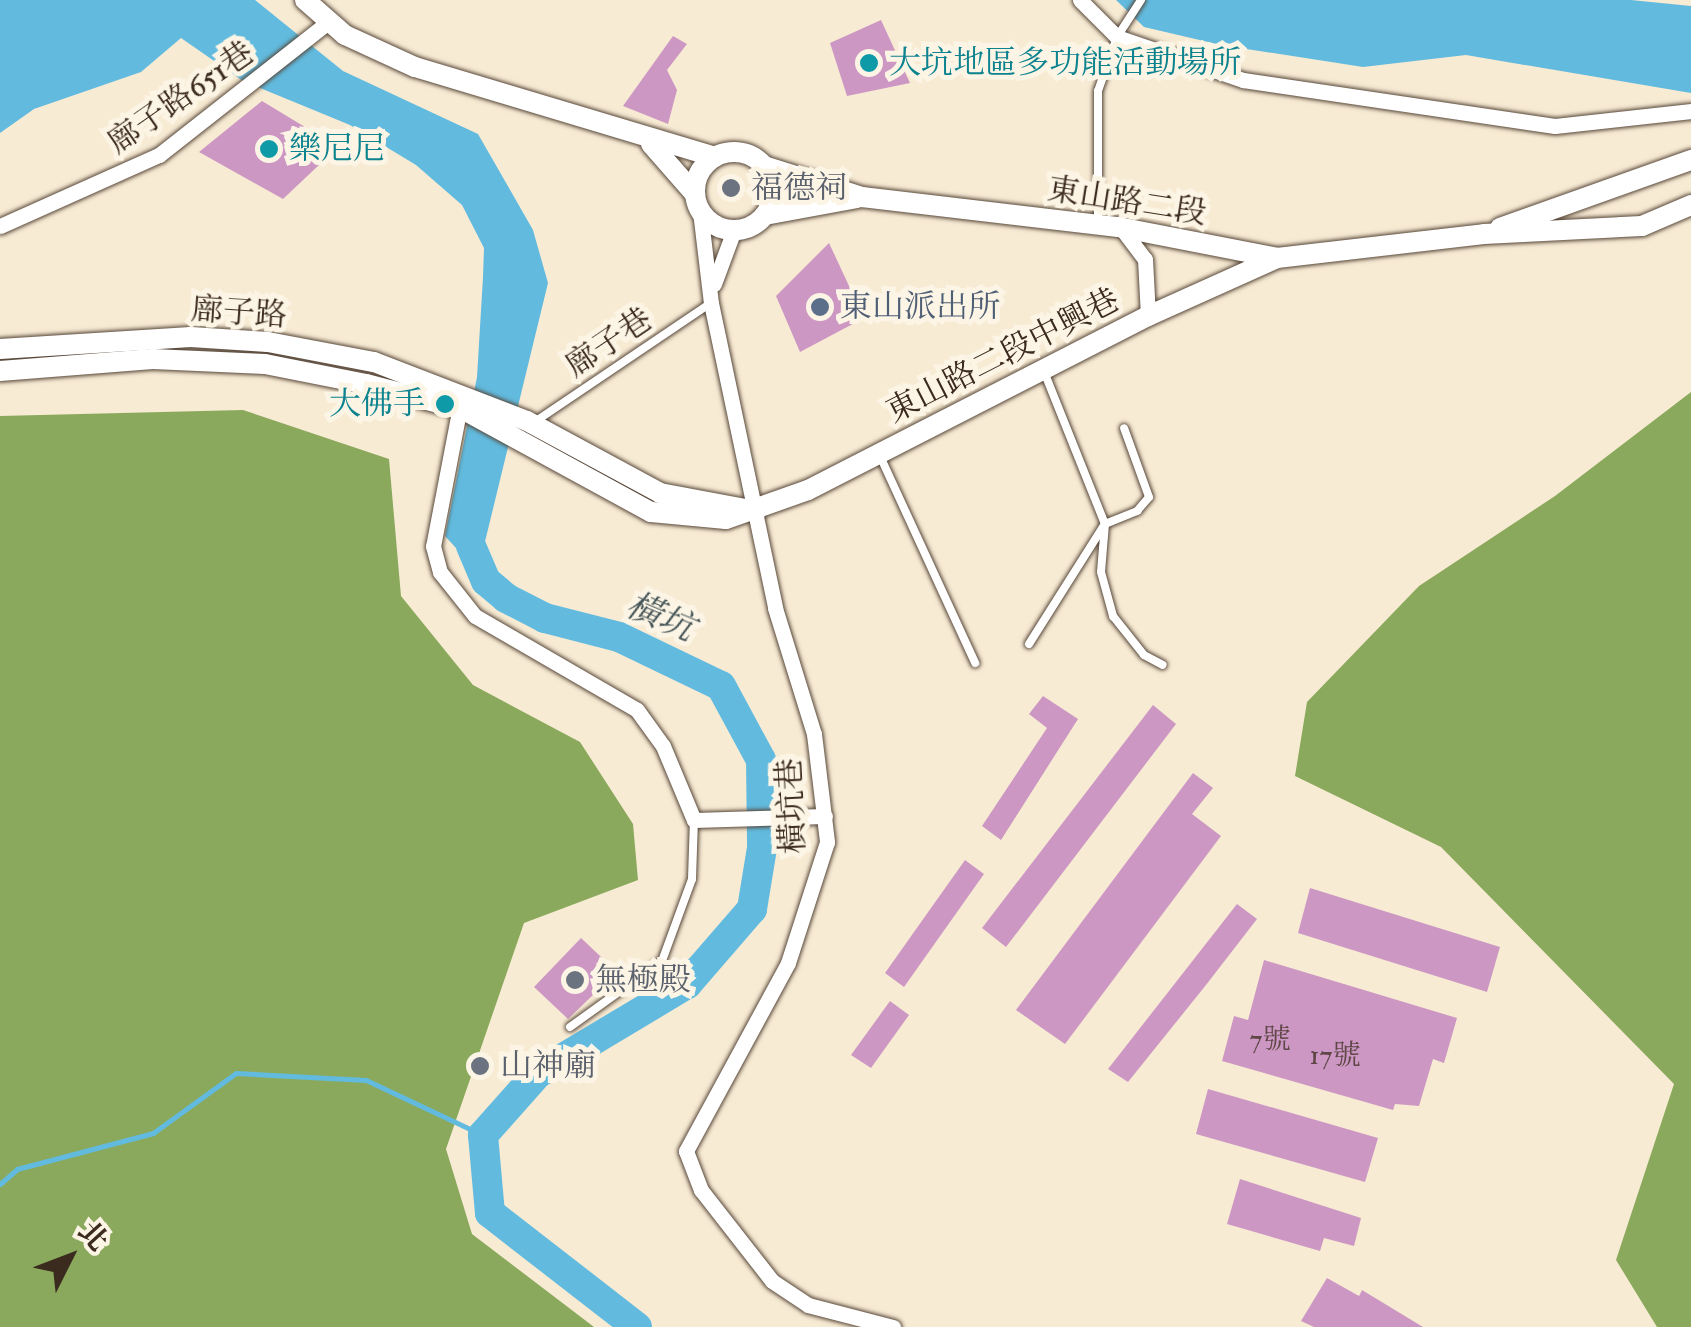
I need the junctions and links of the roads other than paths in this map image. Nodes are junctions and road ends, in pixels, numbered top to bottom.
1 (306, 0) edge
2 (1080, 0) edge
3 (1141, 0) edge
4 (328, 22) junction
5 (1117, 37) junction
6 (1691, 112) edge
7 (649, 142) junction
8 (715, 157) junction
9 (1691, 160) edge
10 (764, 166) junction
11 (862, 197) junction
12 (698, 202) junction
13 (1691, 205) edge
14 (765, 215) junction
15 (0, 226) edge
16 (1108, 226) junction
17 (734, 230) junction
18 (1484, 234) junction
19 (1277, 258) junction
20 (711, 302) junction
21 (1148, 316) junction
22 (0, 349) edge
23 (1043, 370) junction
24 (0, 371) edge
25 (463, 401) junction
26 (528, 427) junction
27 (1124, 428) dead end
28 (878, 452) junction
29 (758, 512) junction
30 (1105, 524) junction
31 (1029, 644) dead end
32 (975, 662) dead end
33 (1163, 665) dead end
34 (825, 816) junction
35 (694, 820) junction
36 (570, 1027) dead end
37 (894, 1327) edge

1 - 4 main road
2 - 5 street
3 - 5 lane
4 - 7 main road
4 - 15 street, 廍子路651巷
5 - 6 street
5 - 16 lane
7 - 8 main road
7 - 12 main road
8 - 10 main road
8 - 12 main road
9 - 18 main road, 東山路二段
10 - 11 main road, 東山路二段
10 - 14 main road
11 - 14 main road
11 - 16 main road, 東山路二段
12 - 17 main road
12 - 20 street, 橫坑巷
13 - 18 main road, 東山路二段
14 - 17 main road
16 - 19 main road, 東山路二段
16 - 21 street
17 - 20 street
18 - 19 main road, 東山路二段
19 - 21 main road, 東山路二段中興巷
20 - 26 lane, 廍子巷
20 - 29 street, 橫坑巷
21 - 23 main road, 東山路二段中興巷
22 - 25 main road, 廍子路
23 - 28 main road, 東山路二段中興巷
23 - 30 lane
24 - 25 main road, 廍子路
25 - 26 main road
25 - 35 street
26 - 29 main road
27 - 30 lane
28 - 29 main road, 東山路二段中興巷
28 - 32 lane
29 - 34 street, 橫坑巷
30 - 31 lane
30 - 33 lane
34 - 35 street
34 - 37 street, 橫坑巷
35 - 36 lane

